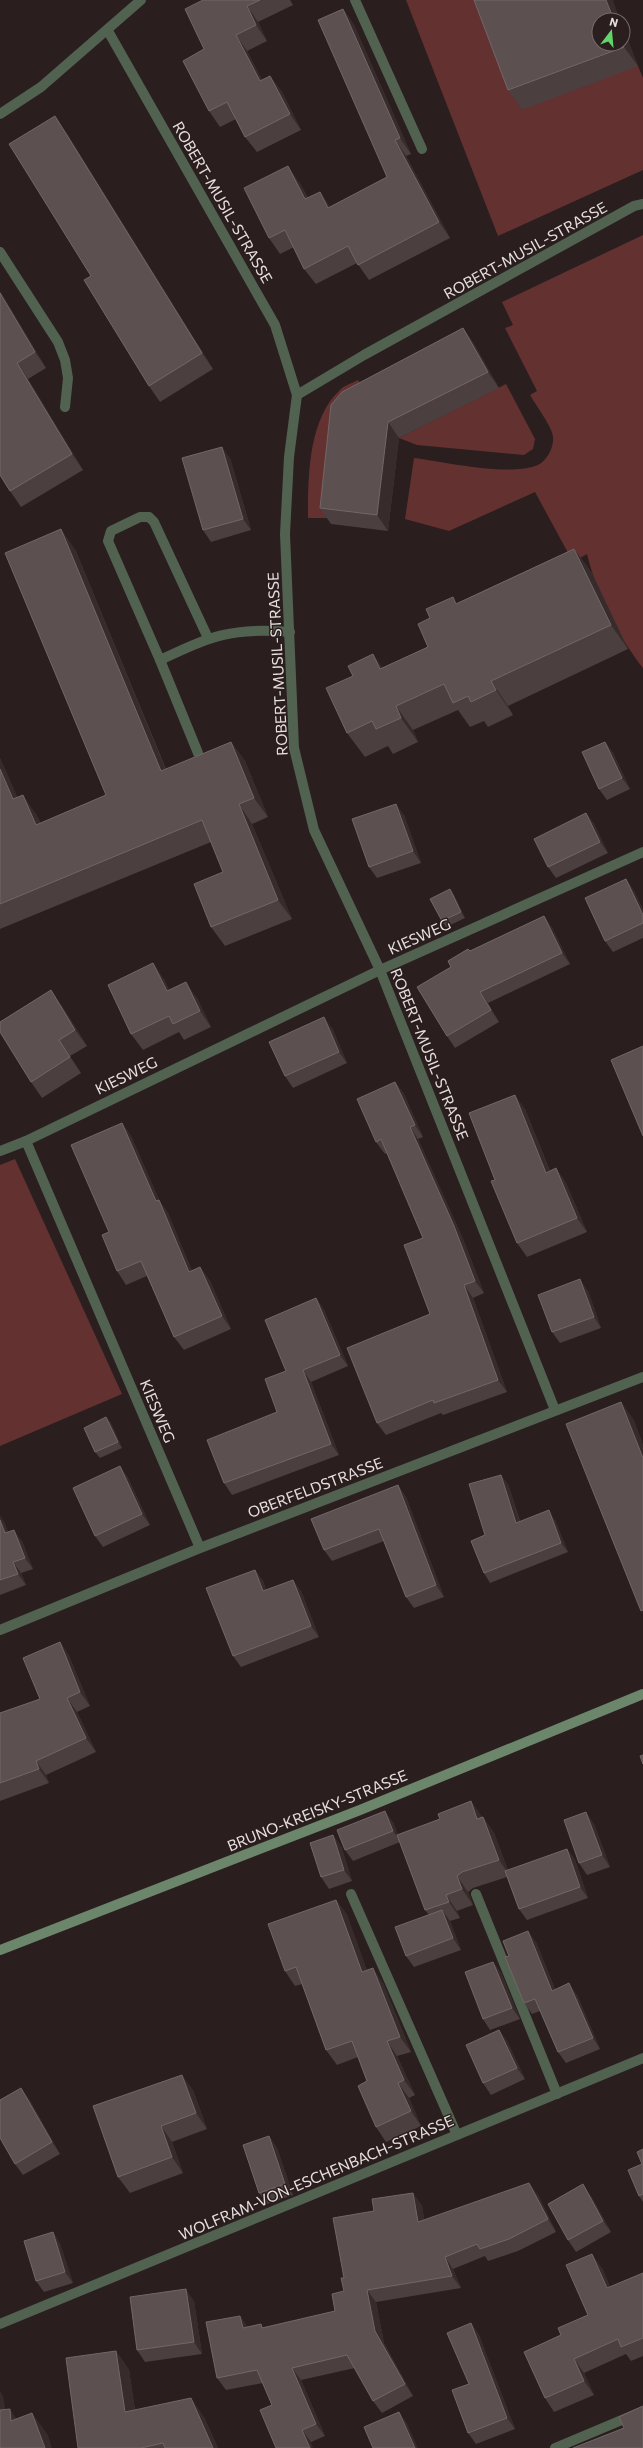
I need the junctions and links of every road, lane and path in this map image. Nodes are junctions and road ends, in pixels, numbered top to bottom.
1 (140, 0) edge
2 (355, 0) edge
3 (108, 30) junction
4 (0, 114) edge
5 (422, 149) dead end
6 (643, 204) edge
7 (0, 252) edge
8 (297, 395) junction
9 (65, 407) dead end
10 (290, 632) junction
11 (208, 638) junction
12 (160, 660) junction
13 (198, 753) dead end
14 (643, 852) edge
15 (380, 970) junction
16 (26, 1141) junction
17 (0, 1151) edge
18 (643, 1377) edge
19 (555, 1410) junction
20 (200, 1548) junction
21 (0, 1630) edge
22 (643, 1694) edge
23 (351, 1894) dead end
24 (476, 1894) dead end
25 (0, 1950) edge
26 (643, 2058) edge
27 (557, 2094) junction
28 (457, 2135) junction
29 (0, 2324) edge
30 (643, 2411) edge
31 (555, 2448) edge

1 - 3 street
2 - 5 street
3 - 4 street
3 - 8 street, ROBERT-MUSIL-STRASSE
6 - 8 street, ROBERT-MUSIL-STRASSE
7 - 9 street
8 - 10 street, ROBERT-MUSIL-STRASSE
10 - 11 street
10 - 15 street, ROBERT-MUSIL-STRASSE
11 - 12 street
11 - 12 street
12 - 13 street
14 - 15 street, KIESWEG
15 - 16 street, KIESWEG
15 - 19 street, ROBERT-MUSIL-STRASSE
16 - 17 street
16 - 20 street, KIESWEG
18 - 19 street, OBERFELDSTRASSE
19 - 20 street, OBERFELDSTRASSE
20 - 21 street, OBERFELDSTRASSE
22 - 25 street, BRUNO-KREISKY-STRASSE
23 - 28 street
24 - 27 street
26 - 27 street, WOLFRAM-VON-ESCHENBACH-STRASSE
27 - 28 street, WOLFRAM-VON-ESCHENBACH-STRASSE
28 - 29 street, WOLFRAM-VON-ESCHENBACH-STRASSE
30 - 31 street

